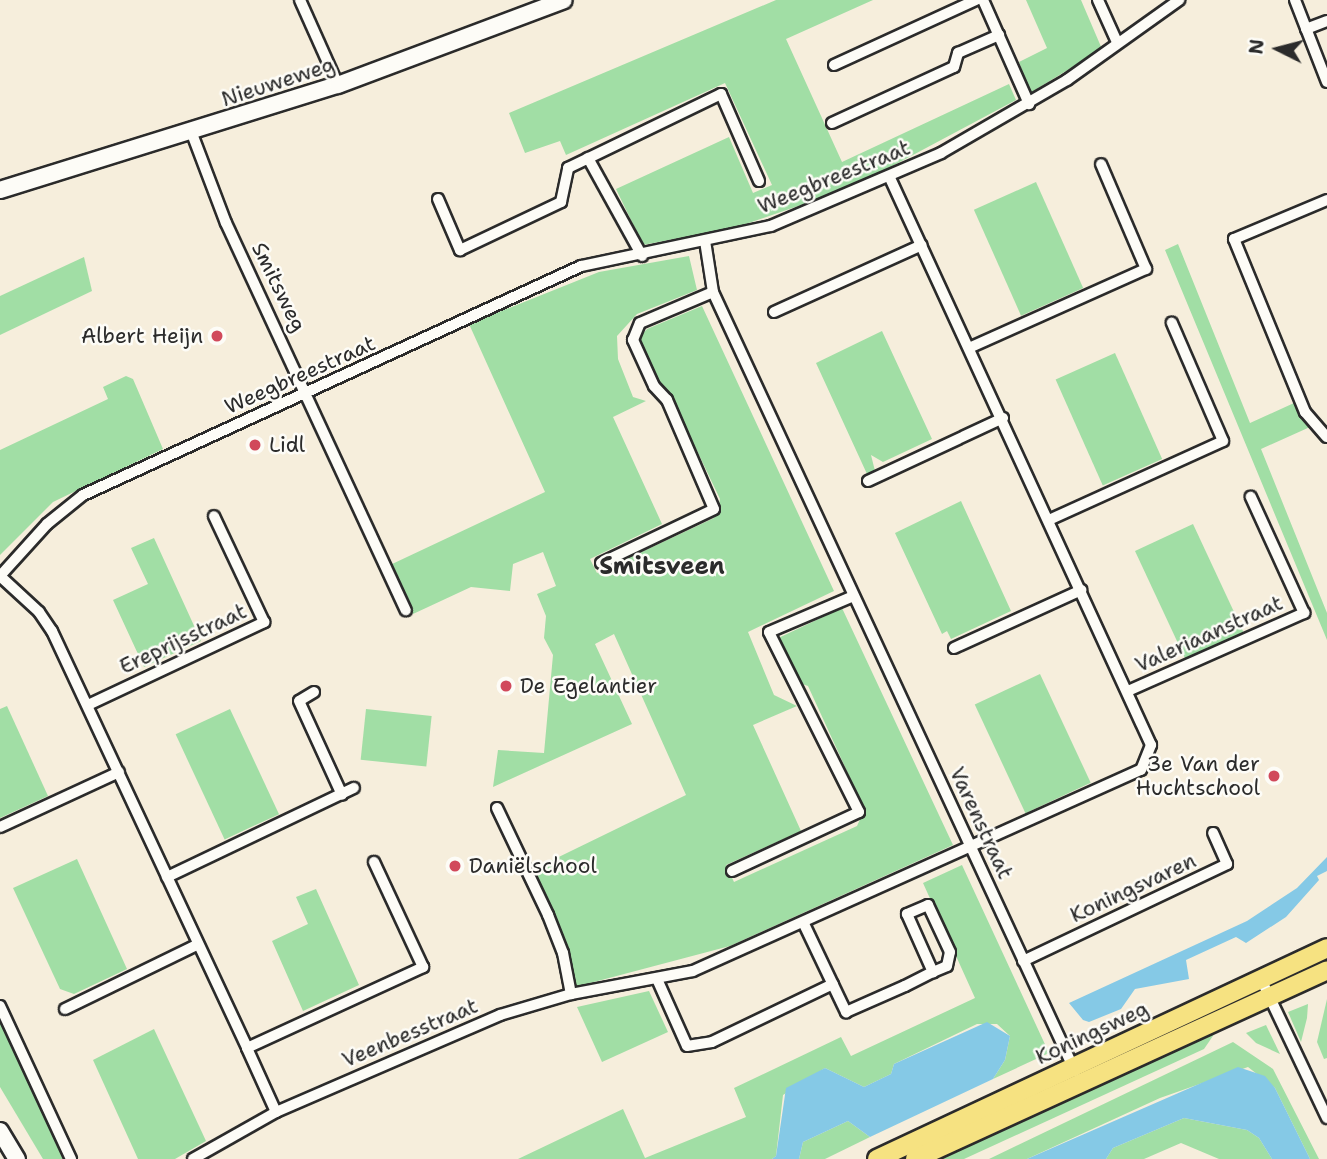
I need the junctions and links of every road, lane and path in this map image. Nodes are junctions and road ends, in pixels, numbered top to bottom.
1 (299, 0) edge
2 (564, 0) edge
3 (976, 0) edge
4 (983, 0) edge
5 (1098, 0) edge
6 (1179, 0) edge
7 (1294, 0) edge
8 (1327, 21) edge
9 (1306, 29) junction
10 (999, 35) junction
11 (1116, 41) junction
12 (834, 65) dead end
13 (1327, 82) edge
14 (338, 85) junction
15 (1029, 104) junction
16 (832, 123) dead end
17 (191, 131) junction
18 (588, 158) junction
19 (1101, 164) dead end
20 (889, 176) junction
21 (759, 181) dead end
22 (0, 190) edge
23 (438, 200) dead end
24 (1327, 200) edge
25 (705, 242) junction
26 (922, 245) junction
27 (642, 256) junction
28 (713, 292) junction
29 (774, 312) dead end
30 (1172, 323) dead end
31 (969, 348) junction
32 (308, 394) junction
33 (1003, 418) junction
34 (1327, 437) edge
35 (868, 481) dead end
36 (1251, 497) dead end
37 (214, 516) dead end
38 (1049, 520) junction
39 (601, 563) dead end
40 (0, 576) edge
41 (1081, 590) junction
42 (851, 597) junction
43 (406, 610) dead end
44 (954, 648) dead end
45 (1128, 691) junction
46 (314, 692) dead end
47 (88, 705) junction
48 (1151, 745) joint
49 (119, 772) junction
50 (354, 789) dead end
51 (342, 794) junction
52 (497, 808) dead end
53 (0, 827) edge
54 (1213, 832) dead end
55 (972, 849) junction
56 (374, 862) dead end
57 (732, 872) dead end
58 (167, 877) junction
59 (804, 923) junction
60 (198, 945) junction
61 (1327, 948) edge
62 (1023, 961) junction
63 (1327, 970) edge
64 (933, 972) junction
65 (657, 979) junction
66 (1261, 979) junction
67 (832, 984) junction
68 (571, 994) junction
69 (1270, 999) junction
70 (0, 1006) edge
71 (65, 1009) dead end
72 (247, 1048) junction
73 (1073, 1067) junction
74 (1082, 1084) junction
75 (276, 1112) junction
76 (1327, 1118) edge
77 (0, 1131) edge
78 (17, 1159) edge
79 (71, 1159) edge
80 (193, 1159) edge
81 (877, 1159) edge
82 (915, 1159) edge

1 - 14 street
2 - 14 street, Nieuweweg
3 - 12 street
4 - 10 street
5 - 11 street
6 - 11 street, Weegbreestraat
7 - 9 street
8 - 9 street
9 - 13 street
10 - 15 street
10 - 16 street
11 - 15 street, Weegbreestraat
14 - 17 street, Nieuweweg
15 - 20 street, Weegbreestraat
17 - 22 street, Nieuweweg
17 - 32 street, Smitsweg
18 - 21 street, Weegbreestraat
18 - 23 street, Weegbreestraat
18 - 27 street
19 - 31 street
20 - 25 street, Weegbreestraat
20 - 26 street, Valeriaanstraat
24 - 34 street
25 - 27 street, Weegbreestraat
25 - 28 street, Varenstraat
26 - 29 street
26 - 31 street, Valeriaanstraat
27 - 32 street, Weegbreestraat
28 - 39 street
28 - 42 street, Varenstraat
30 - 38 street
31 - 33 street, Valeriaanstraat
32 - 40 street, Weegbreestraat
32 - 43 street, Smitsweg
33 - 35 street
33 - 38 street, Valeriaanstraat
36 - 45 street, Valeriaanstraat
37 - 47 street, Ereprijsstraat
38 - 41 street, Valeriaanstraat
40 - 47 street
41 - 44 street
41 - 45 street, Valeriaanstraat
42 - 55 street, Varenstraat
42 - 57 street
45 - 48 street, Valeriaanstraat
46 - 51 street
47 - 49 street
48 - 55 street, Veenbesstraat
49 - 53 street
49 - 58 street
50 - 51 street
51 - 58 street
52 - 68 street
54 - 62 street, Koningsvaren
55 - 59 street, Veenbesstraat
55 - 62 street, Varenstraat
56 - 72 street
58 - 60 street
59 - 65 street, Veenbesstraat
59 - 67 street
60 - 71 street
60 - 72 street
61 - 66 main road, Koningsweg
62 - 73 street, Varenstraat
63 - 69 main road, Koningsweg
64 - 64 street
64 - 67 street
65 - 67 street
65 - 68 street, Veenbesstraat
66 - 69 street
66 - 73 main road, Koningsweg
68 - 75 street, Veenbesstraat
69 - 74 main road, Koningsweg
69 - 76 street
70 - 79 street
72 - 75 street
73 - 74 street, Varenstraat
73 - 81 main road, Koningsweg
74 - 82 main road, Koningsweg
75 - 80 street, Veenbesstraat
77 - 78 street

